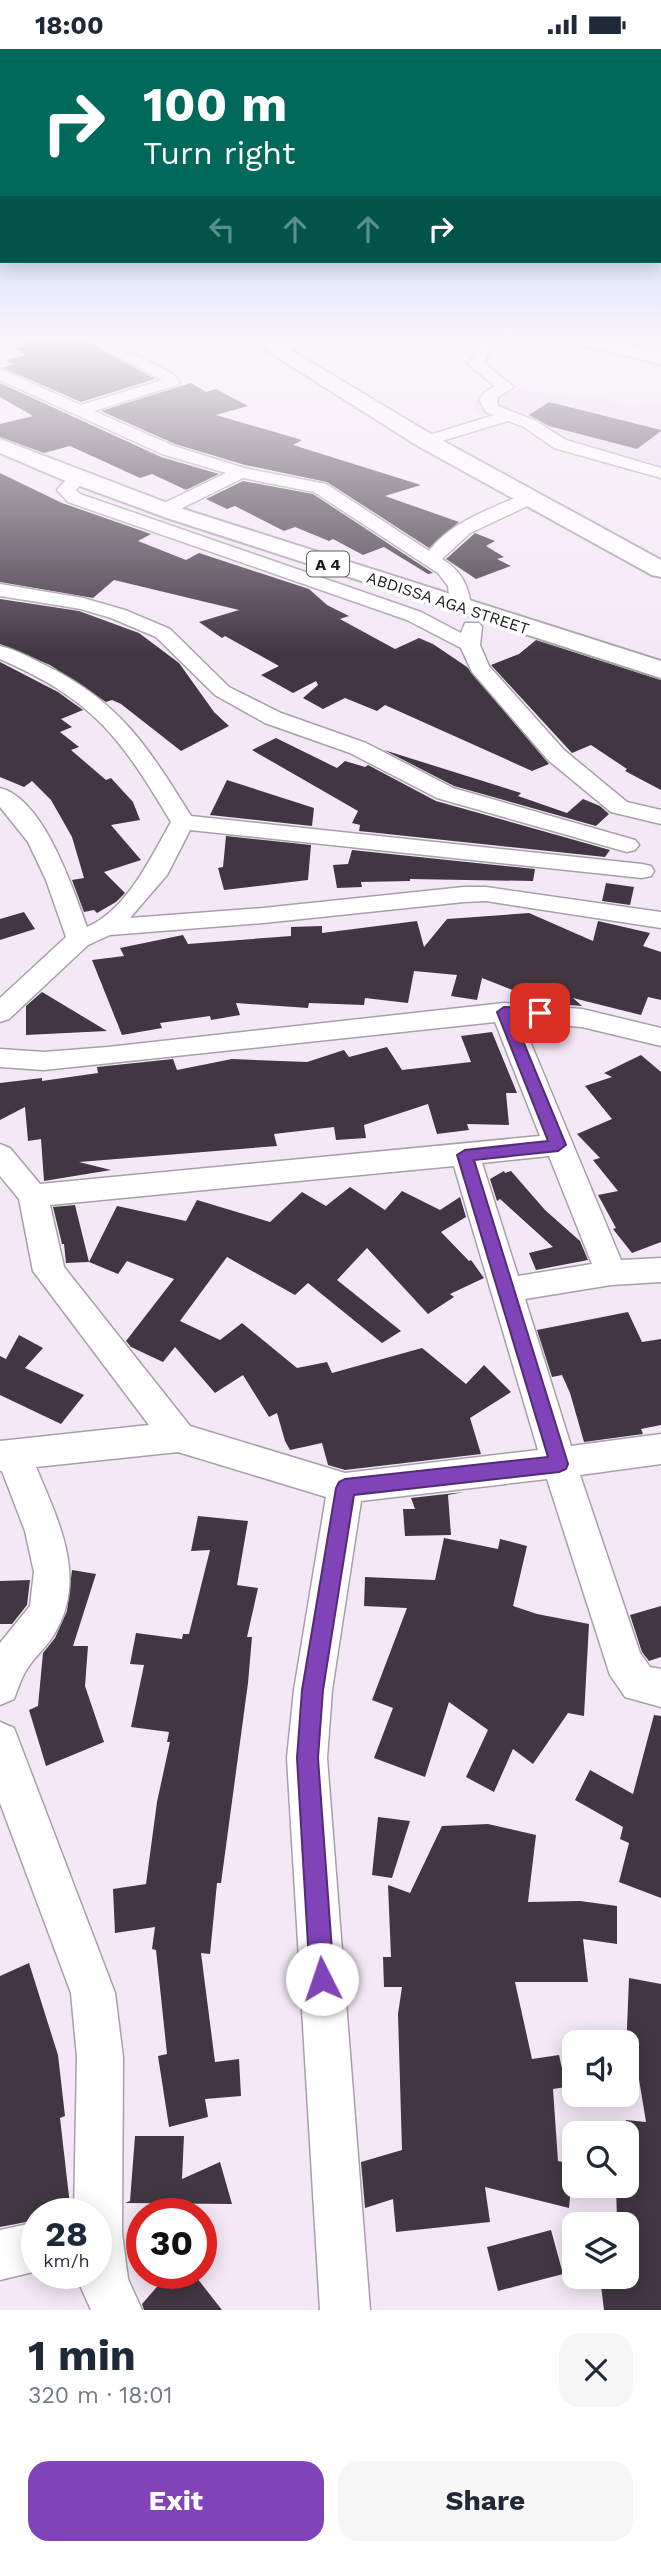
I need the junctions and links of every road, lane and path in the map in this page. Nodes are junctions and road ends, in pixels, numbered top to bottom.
1 (149, 442) edge
2 (427, 442) edge
3 (555, 442) edge
4 (5, 451) edge
5 (242, 472) junction
6 (661, 473) edge
7 (77, 478) junction
8 (530, 498) junction
9 (166, 509) junction
10 (432, 560) junction
11 (661, 570) edge
12 (0, 590) edge
13 (467, 610) junction
14 (470, 645) junction
15 (0, 652) edge
16 (661, 670) edge
17 (0, 795) edge
18 (619, 807) junction
19 (661, 817) edge
20 (183, 823) junction
21 (627, 845) junction
22 (652, 877) edge
23 (661, 920) edge
24 (106, 928) junction
25 (79, 939) junction
26 (504, 1012) junction
27 (0, 1013) edge
28 (661, 1037) edge
29 (0, 1058) edge
30 (558, 1145) junction
31 (0, 1154) edge
32 (465, 1155) junction
33 (33, 1196) junction
34 (661, 1270) edge
35 (611, 1273) junction
36 (506, 1290) junction
37 (178, 1437) junction
38 (661, 1449) edge
39 (7, 1455) edge
40 (559, 1464) junction
41 (345, 1488) junction
42 (0, 1686) edge
43 (661, 1688) edge
44 (0, 1742) edge
45 (98, 2198) edge
46 (21, 2250) edge
47 (0, 2255) edge
48 (107, 2289) edge
49 (117, 2310) edge
50 (345, 2310) edge

1 - 5 street
2 - 8 main road
3 - 6 street
4 - 7 main road, ABDISSA AGA STREET / A 4
5 - 9 street
5 - 10 street
7 - 9 main road, ABDISSA AGA STREET / A 4
7 - 14 street
8 - 10 street
8 - 11 main road
9 - 13 main road, ABDISSA AGA STREET / A 4
10 - 13 street
12 - 21 street
13 - 14 street
13 - 16 main road, ABDISSA AGA STREET / A 4
14 - 18 street
15 - 20 street
17 - 25 street
18 - 19 street
18 - 21 street
20 - 22 street
20 - 24 street
21 - 22 street
23 - 24 street
24 - 25 street
25 - 27 street
26 - 28 street
26 - 29 street
26 - 30 street
30 - 32 street
30 - 35 street
31 - 33 street
32 - 33 street
32 - 36 street
33 - 37 street
34 - 35 street
35 - 36 street
36 - 40 street
37 - 39 street
37 - 41 street
38 - 40 street
39 - 42 street
40 - 41 street
40 - 43 street
41 - 50 street
44 - 45 street
46 - 47 street
48 - 49 street

